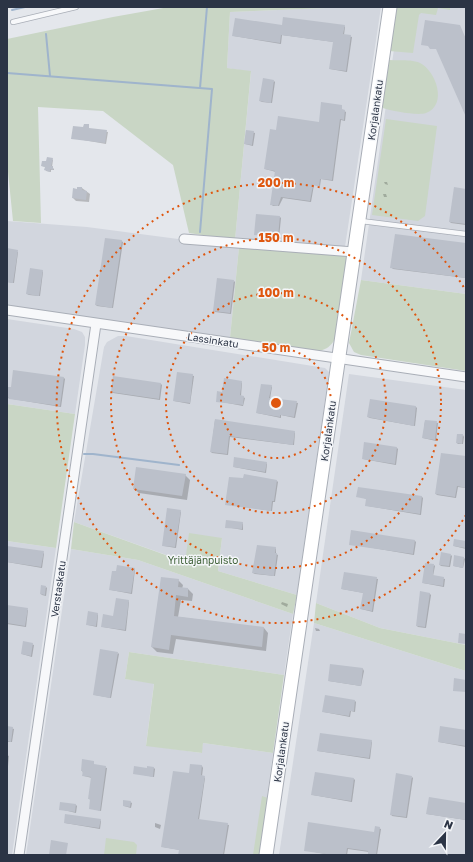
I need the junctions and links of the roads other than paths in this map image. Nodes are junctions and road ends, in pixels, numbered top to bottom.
1 (76, 7) edge
2 (390, 7) edge
3 (13, 22) dead end
4 (358, 221) junction
5 (466, 234) edge
6 (184, 239) dead end
7 (354, 252) junction
8 (7, 310) edge
9 (96, 324) junction
10 (338, 358) junction
11 (466, 377) edge
12 (19, 855) edge
13 (266, 855) edge

1 - 3 lane
2 - 4 street, Korjalankatu
4 - 5 lane
4 - 7 street, Korjalankatu
6 - 7 street
7 - 10 street, Korjalankatu
8 - 9 street, Lassinkatu
9 - 10 street, Lassinkatu
9 - 12 street, Verstaskatu
10 - 11 street, Lassinkatu
10 - 13 street, Korjalankatu

